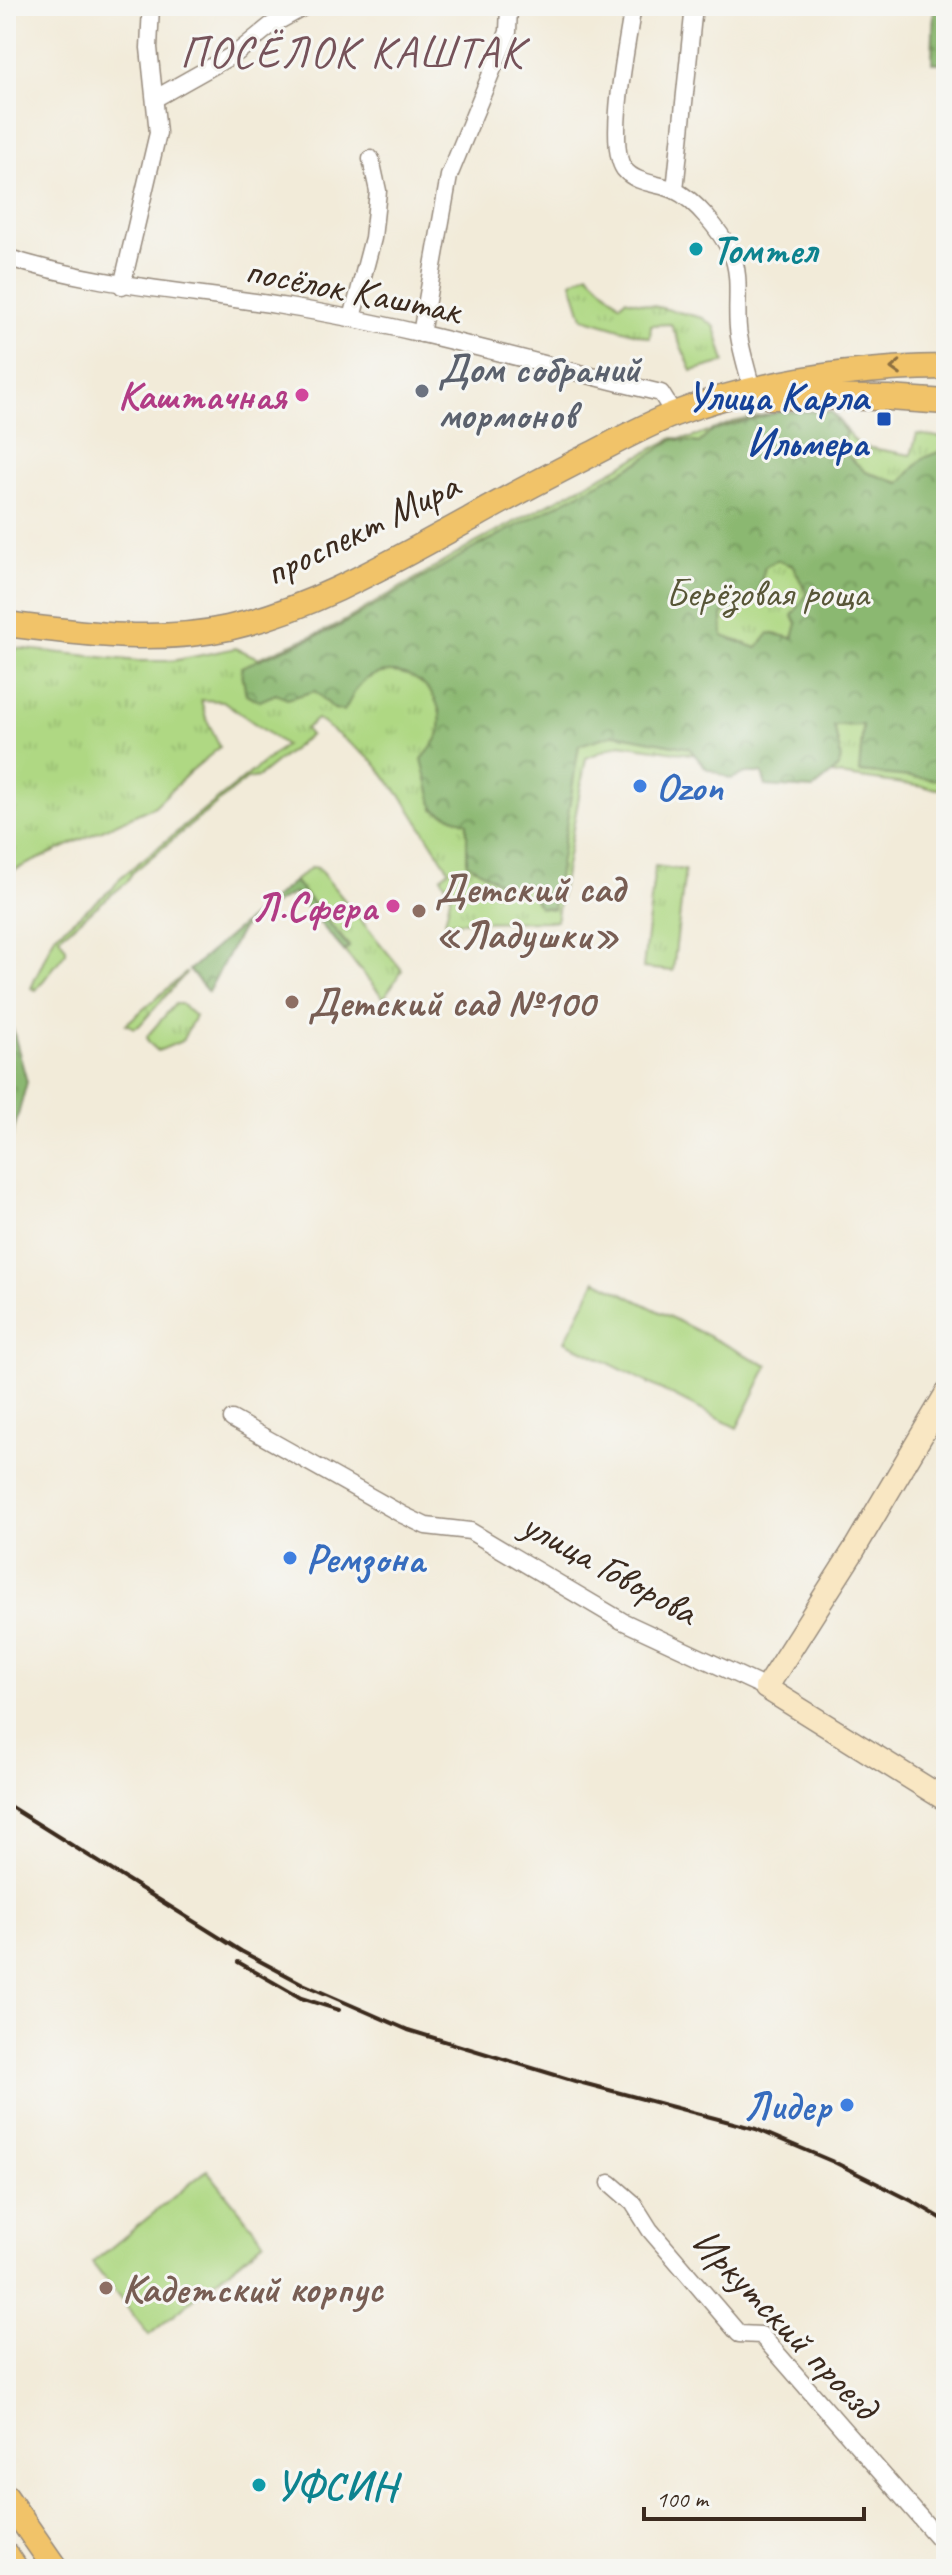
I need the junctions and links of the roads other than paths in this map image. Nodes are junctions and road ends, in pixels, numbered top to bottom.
1 (151, 6) edge
2 (306, 6) edge
3 (509, 6) edge
4 (633, 6) edge
5 (694, 6) edge
6 (156, 98) junction
7 (371, 159) dead end
8 (675, 190) junction
9 (6, 257) edge
10 (122, 286) junction
11 (352, 318) junction
12 (421, 334) junction
13 (946, 367) edge
14 (752, 390) junction
15 (728, 397) junction
16 (946, 402) edge
17 (674, 414) junction
18 (6, 624) edge
19 (946, 1394) edge
20 (232, 1419) dead end
21 (766, 1688) junction
22 (946, 1800) edge
23 (610, 2183) dead end
24 (6, 2497) edge
25 (946, 2547) edge
26 (6, 2554) edge
27 (16, 2569) edge
28 (56, 2569) edge

1 - 6 street
2 - 6 street
3 - 12 street
4 - 8 street
5 - 8 street
6 - 10 street
7 - 11 street
8 - 14 street
9 - 10 street, посёлок Каштак
10 - 11 street, посёлок Каштак
11 - 12 street, посёлок Каштак
12 - 17 street, посёлок Каштак
13 -> 14 main road, проспект Мира
14 - 15 main road, проспект Мира
15 - 16 main road, проспект Мира
15 - 17 main road, проспект Мира
17 - 18 main road, проспект Мира
19 - 21 street
20 - 21 street, улица Говорова
21 - 22 street, улица Говорова
23 - 25 street, Иркутский проезд
24 - 28 main road
26 - 27 main road

